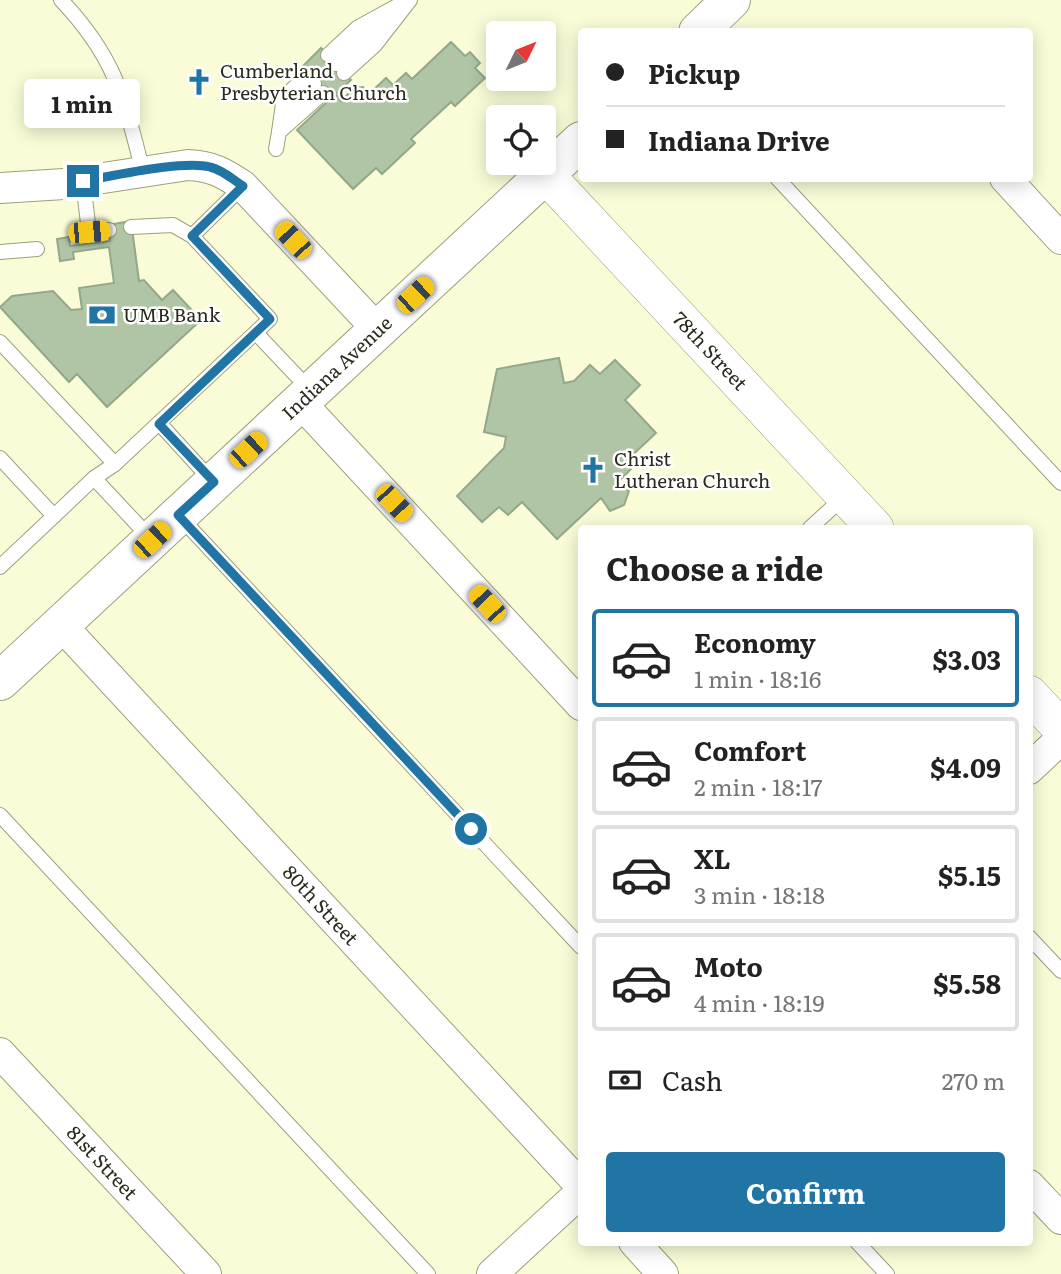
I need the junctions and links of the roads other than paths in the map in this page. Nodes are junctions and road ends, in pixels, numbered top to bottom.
1 (61, 0) edge
2 (409, 0) edge
3 (731, 0) edge
4 (702, 28) edge
5 (279, 132) junction
6 (578, 144) edge
7 (276, 149) dead end
8 (556, 164) edge
9 (143, 172) junction
10 (544, 175) edge
11 (546, 175) edge
12 (83, 181) junction
13 (780, 182) edge
14 (1009, 182) edge
15 (243, 186) junction
16 (0, 188) edge
17 (131, 227) dead end
18 (109, 230) dead end
19 (192, 236) junction
20 (1061, 239) edge
21 (37, 249) dead end
22 (0, 252) edge
23 (377, 330) junction
24 (256, 333) junction
25 (0, 342) edge
26 (306, 397) junction
27 (159, 424) junction
28 (0, 458) edge
29 (115, 464) junction
30 (94, 478) junction
31 (214, 482) junction
32 (1061, 483) edge
33 (845, 496) junction
34 (54, 516) junction
35 (813, 525) edge
36 (872, 525) edge
37 (165, 528) junction
38 (0, 567) edge
39 (61, 625) junction
40 (0, 681) edge
41 (1033, 698) edge
42 (578, 702) edge
43 (1061, 728) edge
44 (1061, 739) edge
45 (1033, 765) edge
46 (0, 815) edge
47 (1033, 941) edge
48 (578, 944) edge
49 (1061, 971) edge
50 (0, 1053) edge
51 (578, 1183) edge
52 (1033, 1189) edge
53 (578, 1195) edge
54 (1061, 1219) edge
55 (638, 1246) edge
56 (861, 1246) edge
57 (206, 1274) edge
58 (428, 1274) edge
59 (492, 1274) edge
60 (663, 1274) edge
61 (887, 1274) edge

1 - 9 lane
2 - 2 lane
3 - 4 main road
5 - 5 lane
5 - 7 lane
6 - 8 main road, Indiana Avenue
9 - 12 street
9 - 15 street
10 - 23 main road, Indiana Avenue
11 - 33 street, 78th Street
12 - 16 street
12 - 18 lane
13 - 32 lane
14 - 20 street
15 - 19 lane
15 - 23 street
17 - 19 lane
19 - 24 lane
21 - 22 lane
23 - 26 main road, Indiana Avenue
24 - 26 lane
24 - 27 lane
25 - 29 lane
26 - 31 main road, Indiana Avenue
26 - 42 street
27 - 29 lane
27 - 31 lane
28 - 34 lane
29 - 30 lane
30 - 34 lane
30 - 37 lane
31 - 37 main road, Indiana Avenue
33 - 35 lane
33 - 36 street, 78th Street
34 - 38 lane
37 - 39 main road, Indiana Avenue
37 - 48 lane
39 - 40 main road, Indiana Avenue
39 - 51 street, 80th Street
41 - 43 street
44 - 45 street
46 - 58 lane
47 - 49 lane
50 - 57 street, 81st Street
52 - 54 street
53 - 59 street
55 - 60 street
56 - 61 lane

